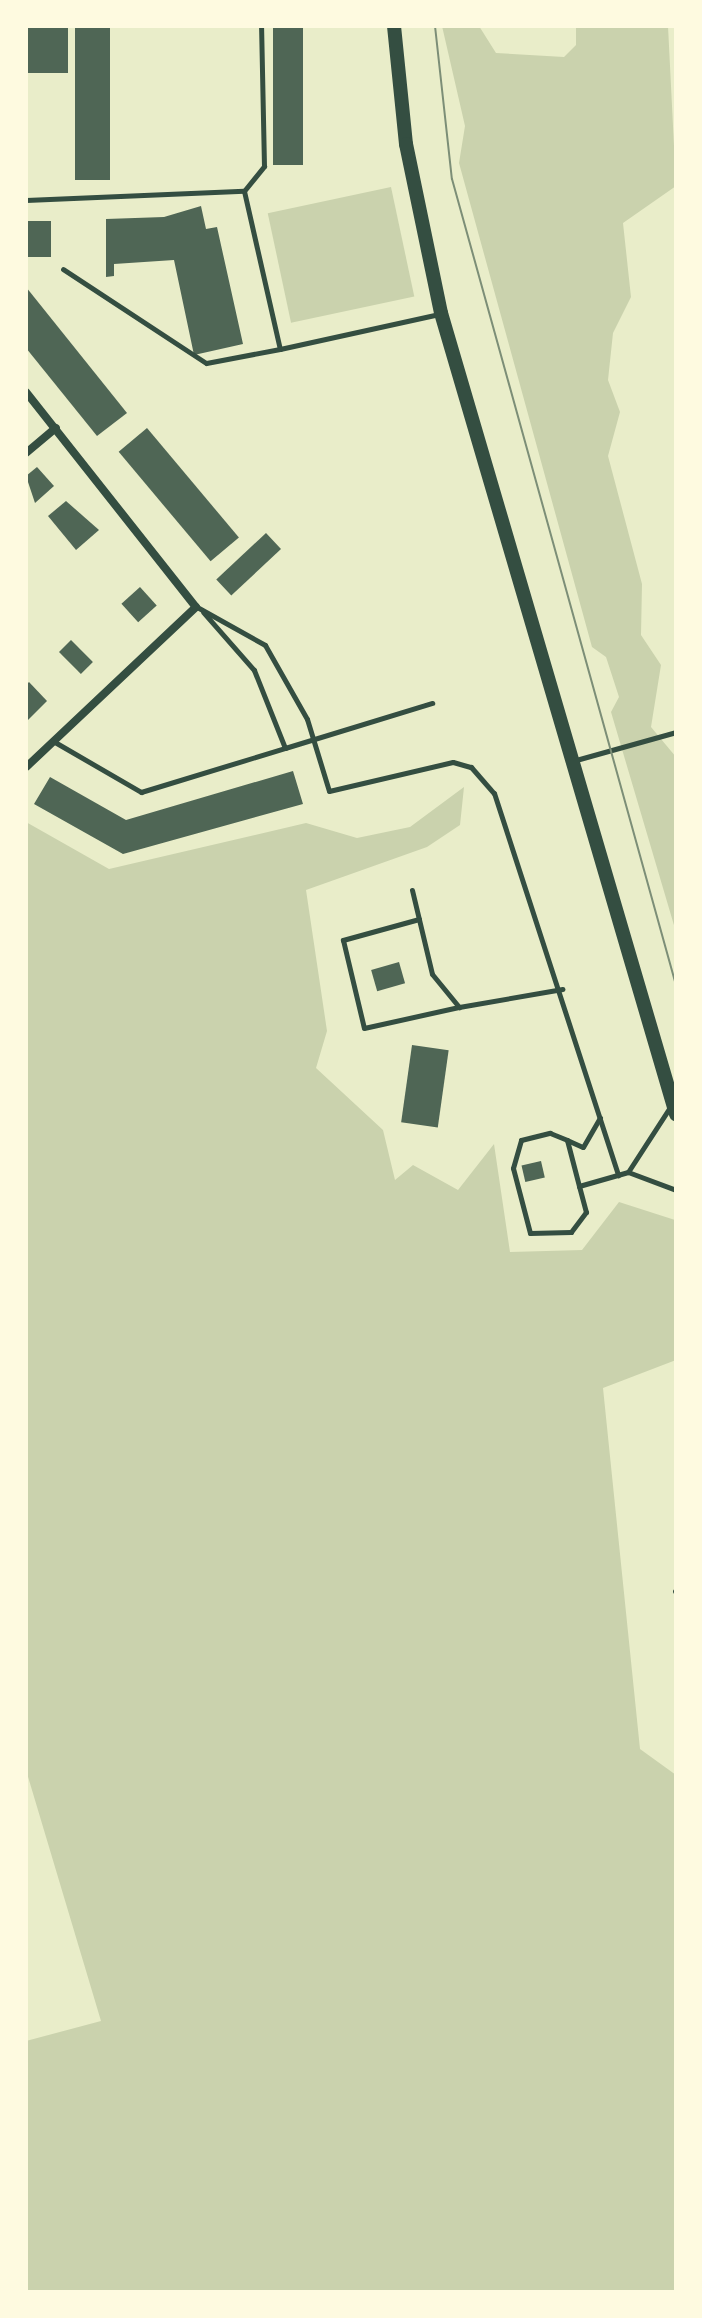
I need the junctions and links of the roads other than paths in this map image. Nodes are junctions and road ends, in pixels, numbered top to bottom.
1 (261, 26) edge
2 (394, 26) edge
3 (244, 191) junction
4 (26, 200) edge
5 (63, 269) dead end
6 (441, 313) junction
7 (280, 349) junction
8 (26, 392) edge
9 (56, 428) junction
10 (26, 453) edge
11 (196, 607) junction
12 (432, 703) dead end
13 (676, 732) edge
14 (315, 739) junction
15 (53, 741) junction
16 (285, 748) junction
17 (567, 763) junction
18 (26, 767) edge
19 (412, 890) dead end
20 (419, 919) junction
21 (562, 989) junction
22 (459, 1007) junction
23 (674, 1109) edge
24 (601, 1116) junction
25 (567, 1140) junction
26 (628, 1172) junction
27 (618, 1175) junction
28 (579, 1186) junction
29 (676, 1190) edge

1 - 3 lane
2 - 6 main road
3 - 4 lane
3 - 7 lane
5 - 7 lane
6 - 7 lane
6 - 17 main road
8 - 9 street
9 - 10 street
9 - 11 street
11 - 14 lane
11 - 15 street
11 - 16 lane
12 - 14 lane
13 - 17 lane
14 - 16 lane
14 - 21 lane
15 - 16 lane
15 - 18 street
17 - 23 main road
19 - 20 lane
20 - 22 lane
20 - 22 lane
21 - 22 lane
21 - 24 lane
23 - 26 lane
24 - 25 lane
24 - 27 lane
25 - 28 lane
25 - 28 lane
26 - 27 lane
26 - 29 lane
27 - 28 lane

